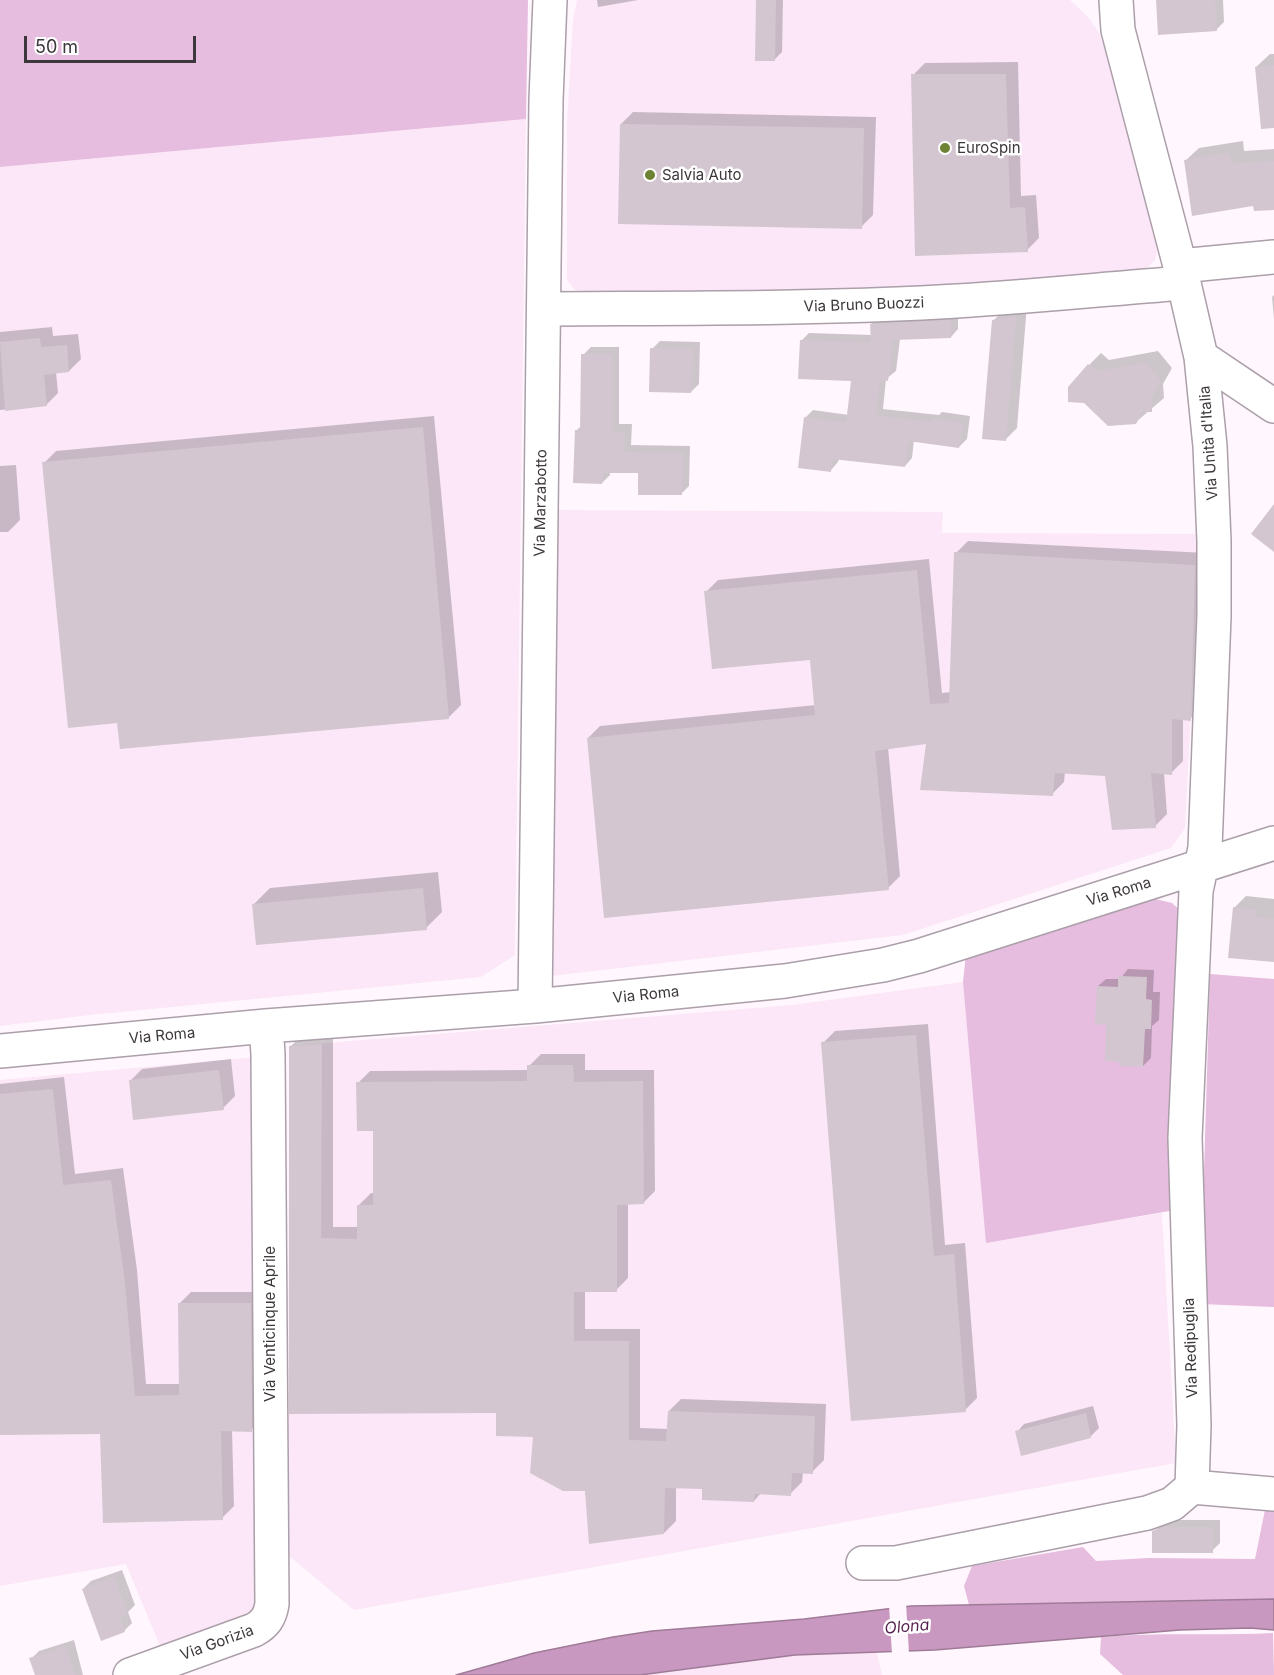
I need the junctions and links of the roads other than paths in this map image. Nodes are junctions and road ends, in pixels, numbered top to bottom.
1 (550, 0) edge
2 (1091, 0) edge
3 (1117, 15) edge
4 (1274, 257) edge
5 (1182, 274) junction
6 (544, 309) junction
7 (1201, 357) junction
8 (1274, 406) edge
9 (1274, 843) edge
10 (1201, 867) junction
11 (535, 1006) junction
12 (266, 1026) junction
13 (0, 1051) edge
14 (1192, 1487) junction
15 (1274, 1494) edge
16 (863, 1563) dead end
17 (267, 1620) joint
18 (130, 1675) edge

1 - 6 street, Via Marzabotto
2 - 3 street, Via Unità d'Italia
3 - 5 street, Via Unità d'Italia
4 - 5 street, Via Bruno Buozzi
5 - 6 street, Via Bruno Buozzi
5 - 7 street, Via Unità d'Italia
6 - 11 street, Via Marzabotto
7 - 8 street
7 - 10 street, Via Unità d'Italia
9 - 10 street, Via Roma
10 - 11 street, Via Roma
10 - 14 street, Via Redipuglia
11 - 12 street, Via Roma
12 - 13 street, Via Roma
12 - 17 street, Via Venticinque Aprile
14 - 15 street
14 - 16 street
17 - 18 street, Via Gorizia

